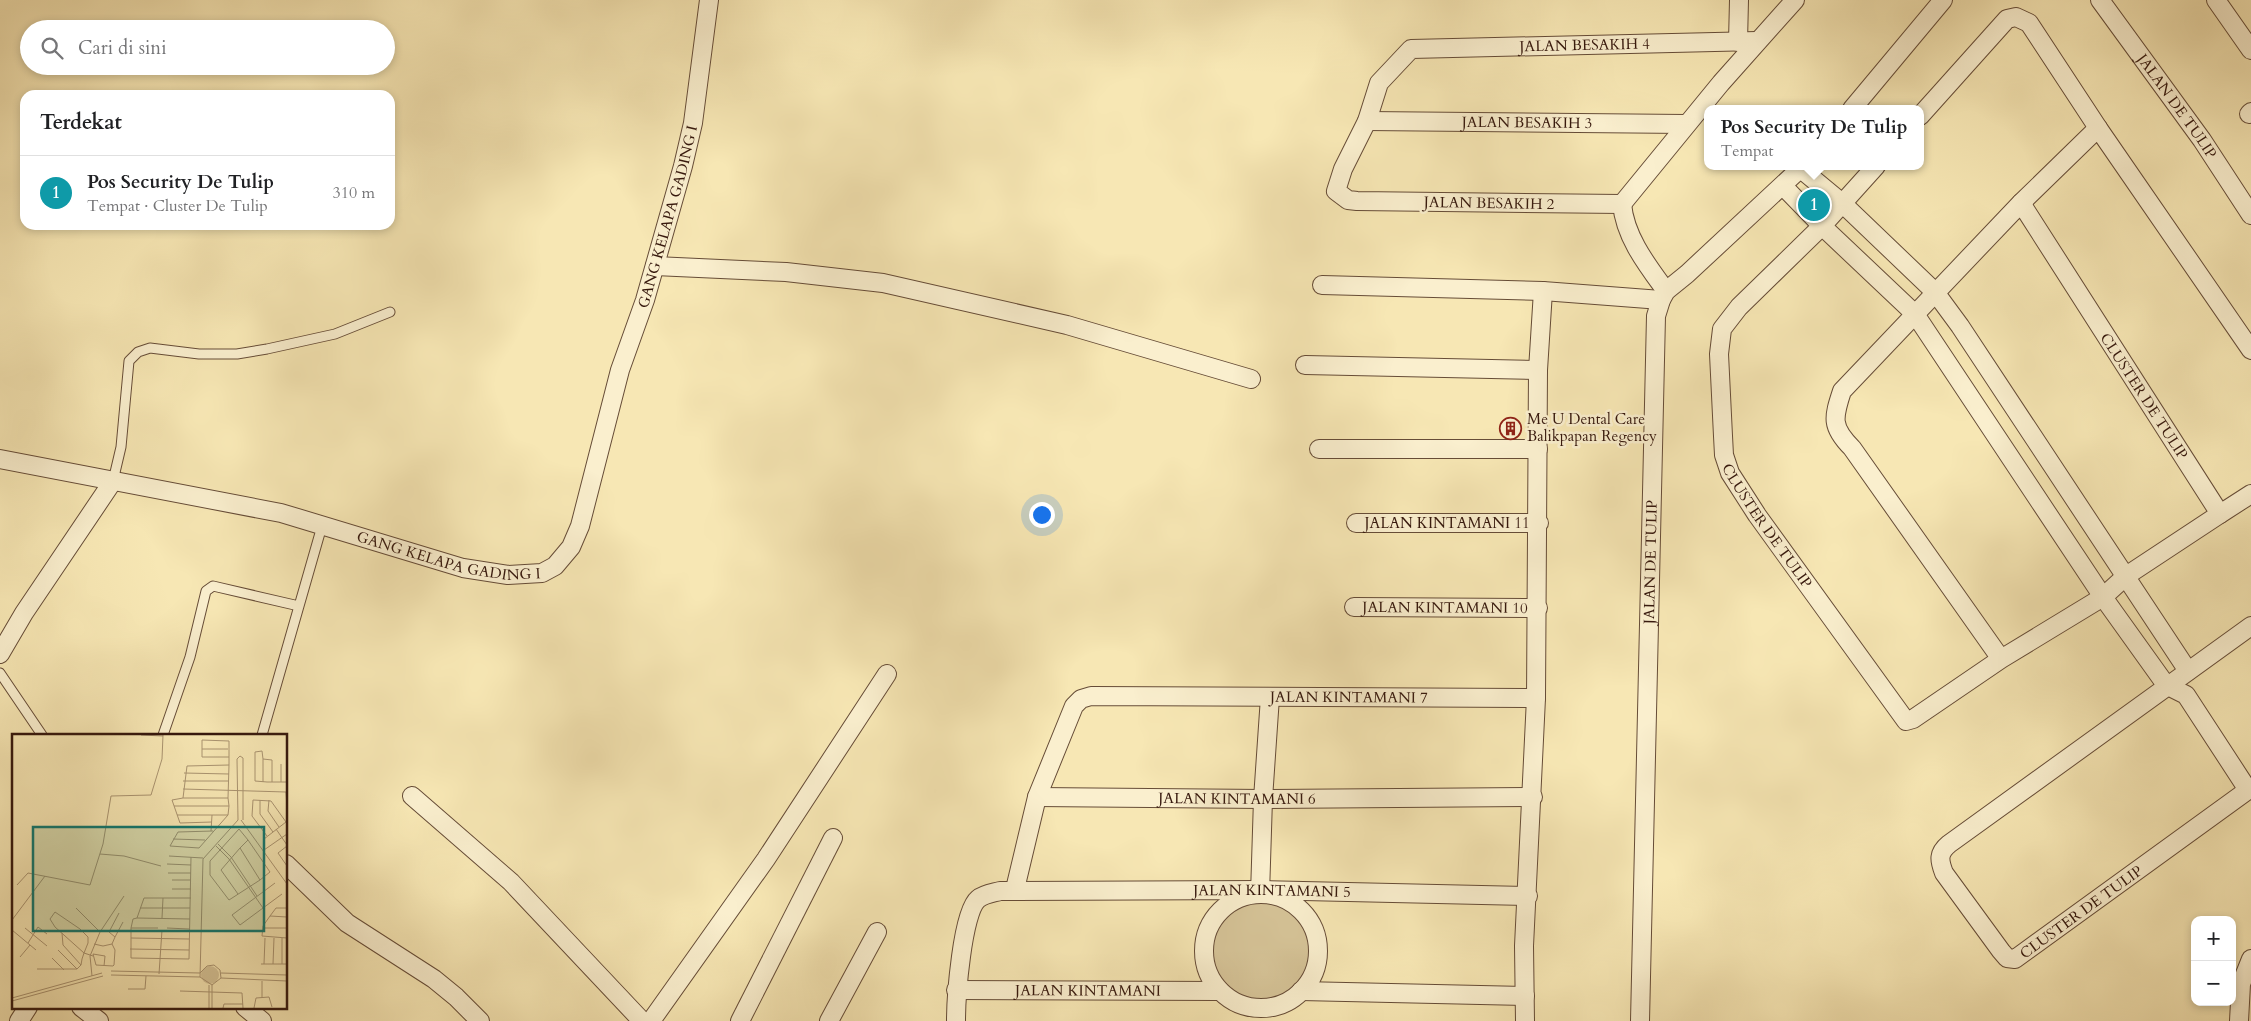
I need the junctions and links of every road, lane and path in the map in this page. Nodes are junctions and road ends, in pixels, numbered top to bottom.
1 (710, 0) edge
2 (1739, 0) edge
3 (1795, 0) edge
4 (1943, 0) edge
5 (2100, 0) edge
6 (2216, 0) edge
7 (1757, 41) junction
8 (1738, 42) junction
9 (2251, 50) edge
10 (1855, 105) edge
11 (1924, 112) edge
12 (1367, 121) junction
13 (1686, 124) junction
14 (2098, 128) junction
15 (1799, 170) edge
16 (1805, 170) edge
17 (1872, 170) edge
18 (1783, 186) junction
19 (1842, 203) junction
20 (2021, 203) junction
21 (1622, 204) junction
22 (2251, 215) edge
23 (1822, 226) junction
24 (655, 266) junction
25 (1322, 285) dead end
26 (1543, 291) junction
27 (1935, 292) junction
28 (1663, 296) junction
29 (390, 312) dead end
30 (1915, 314) junction
31 (2251, 350) edge
32 (1304, 365) dead end
33 (1538, 370) junction
34 (1251, 379) dead end
35 (1320, 449) dead end
36 (1538, 449) junction
37 (0, 459) edge
38 (113, 481) junction
39 (2251, 494) edge
40 (2220, 514) junction
41 (1356, 523) dead end
42 (1539, 523) junction
43 (322, 526) junction
44 (2126, 576) junction
45 (2103, 597) junction
46 (299, 606) junction
47 (1354, 607) dead end
48 (1538, 608) junction
49 (2251, 626) edge
50 (0, 654) edge
51 (2001, 659) junction
52 (2188, 671) junction
53 (0, 673) edge
54 (887, 674) dead end
55 (2166, 685) junction
56 (2186, 695) junction
57 (1270, 697) junction
58 (1536, 698) junction
59 (41, 734) edge
60 (162, 734) edge
61 (262, 734) edge
62 (2247, 791) edge
63 (412, 796) dead end
64 (1037, 797) junction
65 (1533, 797) junction
66 (1263, 799) junction
67 (833, 838) dead end
68 (288, 866) edge
69 (1015, 889) junction
70 (1260, 892) junction
71 (1528, 896) junction
72 (876, 932) dead end
73 (2251, 959) edge
74 (2246, 984) edge
75 (956, 990) junction
76 (1220, 991) junction
77 (1301, 991) junction
78 (1525, 996) junction
79 (27, 1008) edge
80 (82, 1008) edge
81 (246, 1008) edge
82 (1261, 1014) edge
83 (19, 1021) edge
84 (99, 1021) edge
85 (262, 1021) edge
86 (480, 1021) edge
87 (642, 1021) edge
88 (651, 1021) edge
89 (740, 1021) edge
90 (829, 1021) edge
91 (956, 1021) edge
92 (1525, 1021) edge
93 (1640, 1021) edge
94 (2240, 1021) edge

1 - 24 street, GANG KELAPA GADING I
2 - 8 street
3 - 7 street
4 - 10 street
5 - 22 street, JALAN DE TULIP
6 - 9 street
7 - 8 street, JALAN BESAKIH 4
7 - 13 street
8 - 12 street, JALAN BESAKIH 4
11 - 14 street
12 - 13 street, JALAN BESAKIH 3
12 - 21 street, JALAN BESAKIH 2
13 - 21 street
14 - 20 street
14 - 31 street
15 - 18 street
16 - 19 street
17 - 19 street, CLUSTER DE TULIP
18 - 23 street
18 - 28 street
19 - 23 street, CLUSTER DE TULIP
19 - 27 street
20 - 27 street
20 - 40 street, CLUSTER DE TULIP
21 - 28 street
23 - 30 street
23 - 51 street, CLUSTER DE TULIP
24 - 34 street
24 - 43 street, GANG KELAPA GADING I
25 - 26 street
26 - 28 street
26 - 33 street
27 - 30 street
27 - 44 street
28 - 93 street, JALAN DE TULIP
29 - 38 lane
30 - 45 street
30 - 51 street
32 - 33 street
33 - 36 street
35 - 36 street
36 - 42 street
37 - 38 street, GANG KELAPA GADING I
38 - 43 street, GANG KELAPA GADING I
38 - 50 street
39 - 40 street, CLUSTER DE TULIP
40 - 44 street, CLUSTER DE TULIP
41 - 42 street, JALAN KINTAMANI 11
42 - 48 street
43 - 46 lane
44 - 45 street, CLUSTER DE TULIP
44 - 52 street
45 - 51 street, CLUSTER DE TULIP
45 - 55 street
46 - 60 lane
46 - 61 lane
47 - 48 street, JALAN KINTAMANI 10
48 - 58 street
49 - 52 street, CLUSTER DE TULIP
52 - 55 street, CLUSTER DE TULIP
52 - 56 street
53 - 59 lane
54 - 88 street
55 - 56 street
55 - 62 street, CLUSTER DE TULIP
56 - 62 street, CLUSTER DE TULIP
57 - 58 street, JALAN KINTAMANI 7
57 - 64 street
57 - 66 street, JALAN KINTAMANI 7
58 - 65 street
63 - 87 street
64 - 66 street, JALAN KINTAMANI 6
64 - 69 street
65 - 66 street, JALAN KINTAMANI 6
65 - 71 street
66 - 70 street, JALAN KINTAMANI 7
67 - 89 street
68 - 86 street
69 - 70 street, JALAN KINTAMANI 5
69 - 75 street, JALAN KINTAMANI 5
70 - 71 street, JALAN KINTAMANI 5
70 - 76 street
70 - 77 street
71 - 78 street
72 - 90 street
73 - 74 street
74 - 94 street
75 - 76 street, JALAN KINTAMANI
75 - 91 street, JALAN KINTAMANI 5
76 - 82 street
77 - 78 street
77 - 82 street
78 - 92 street
79 - 83 street
80 - 84 street
81 - 85 street

